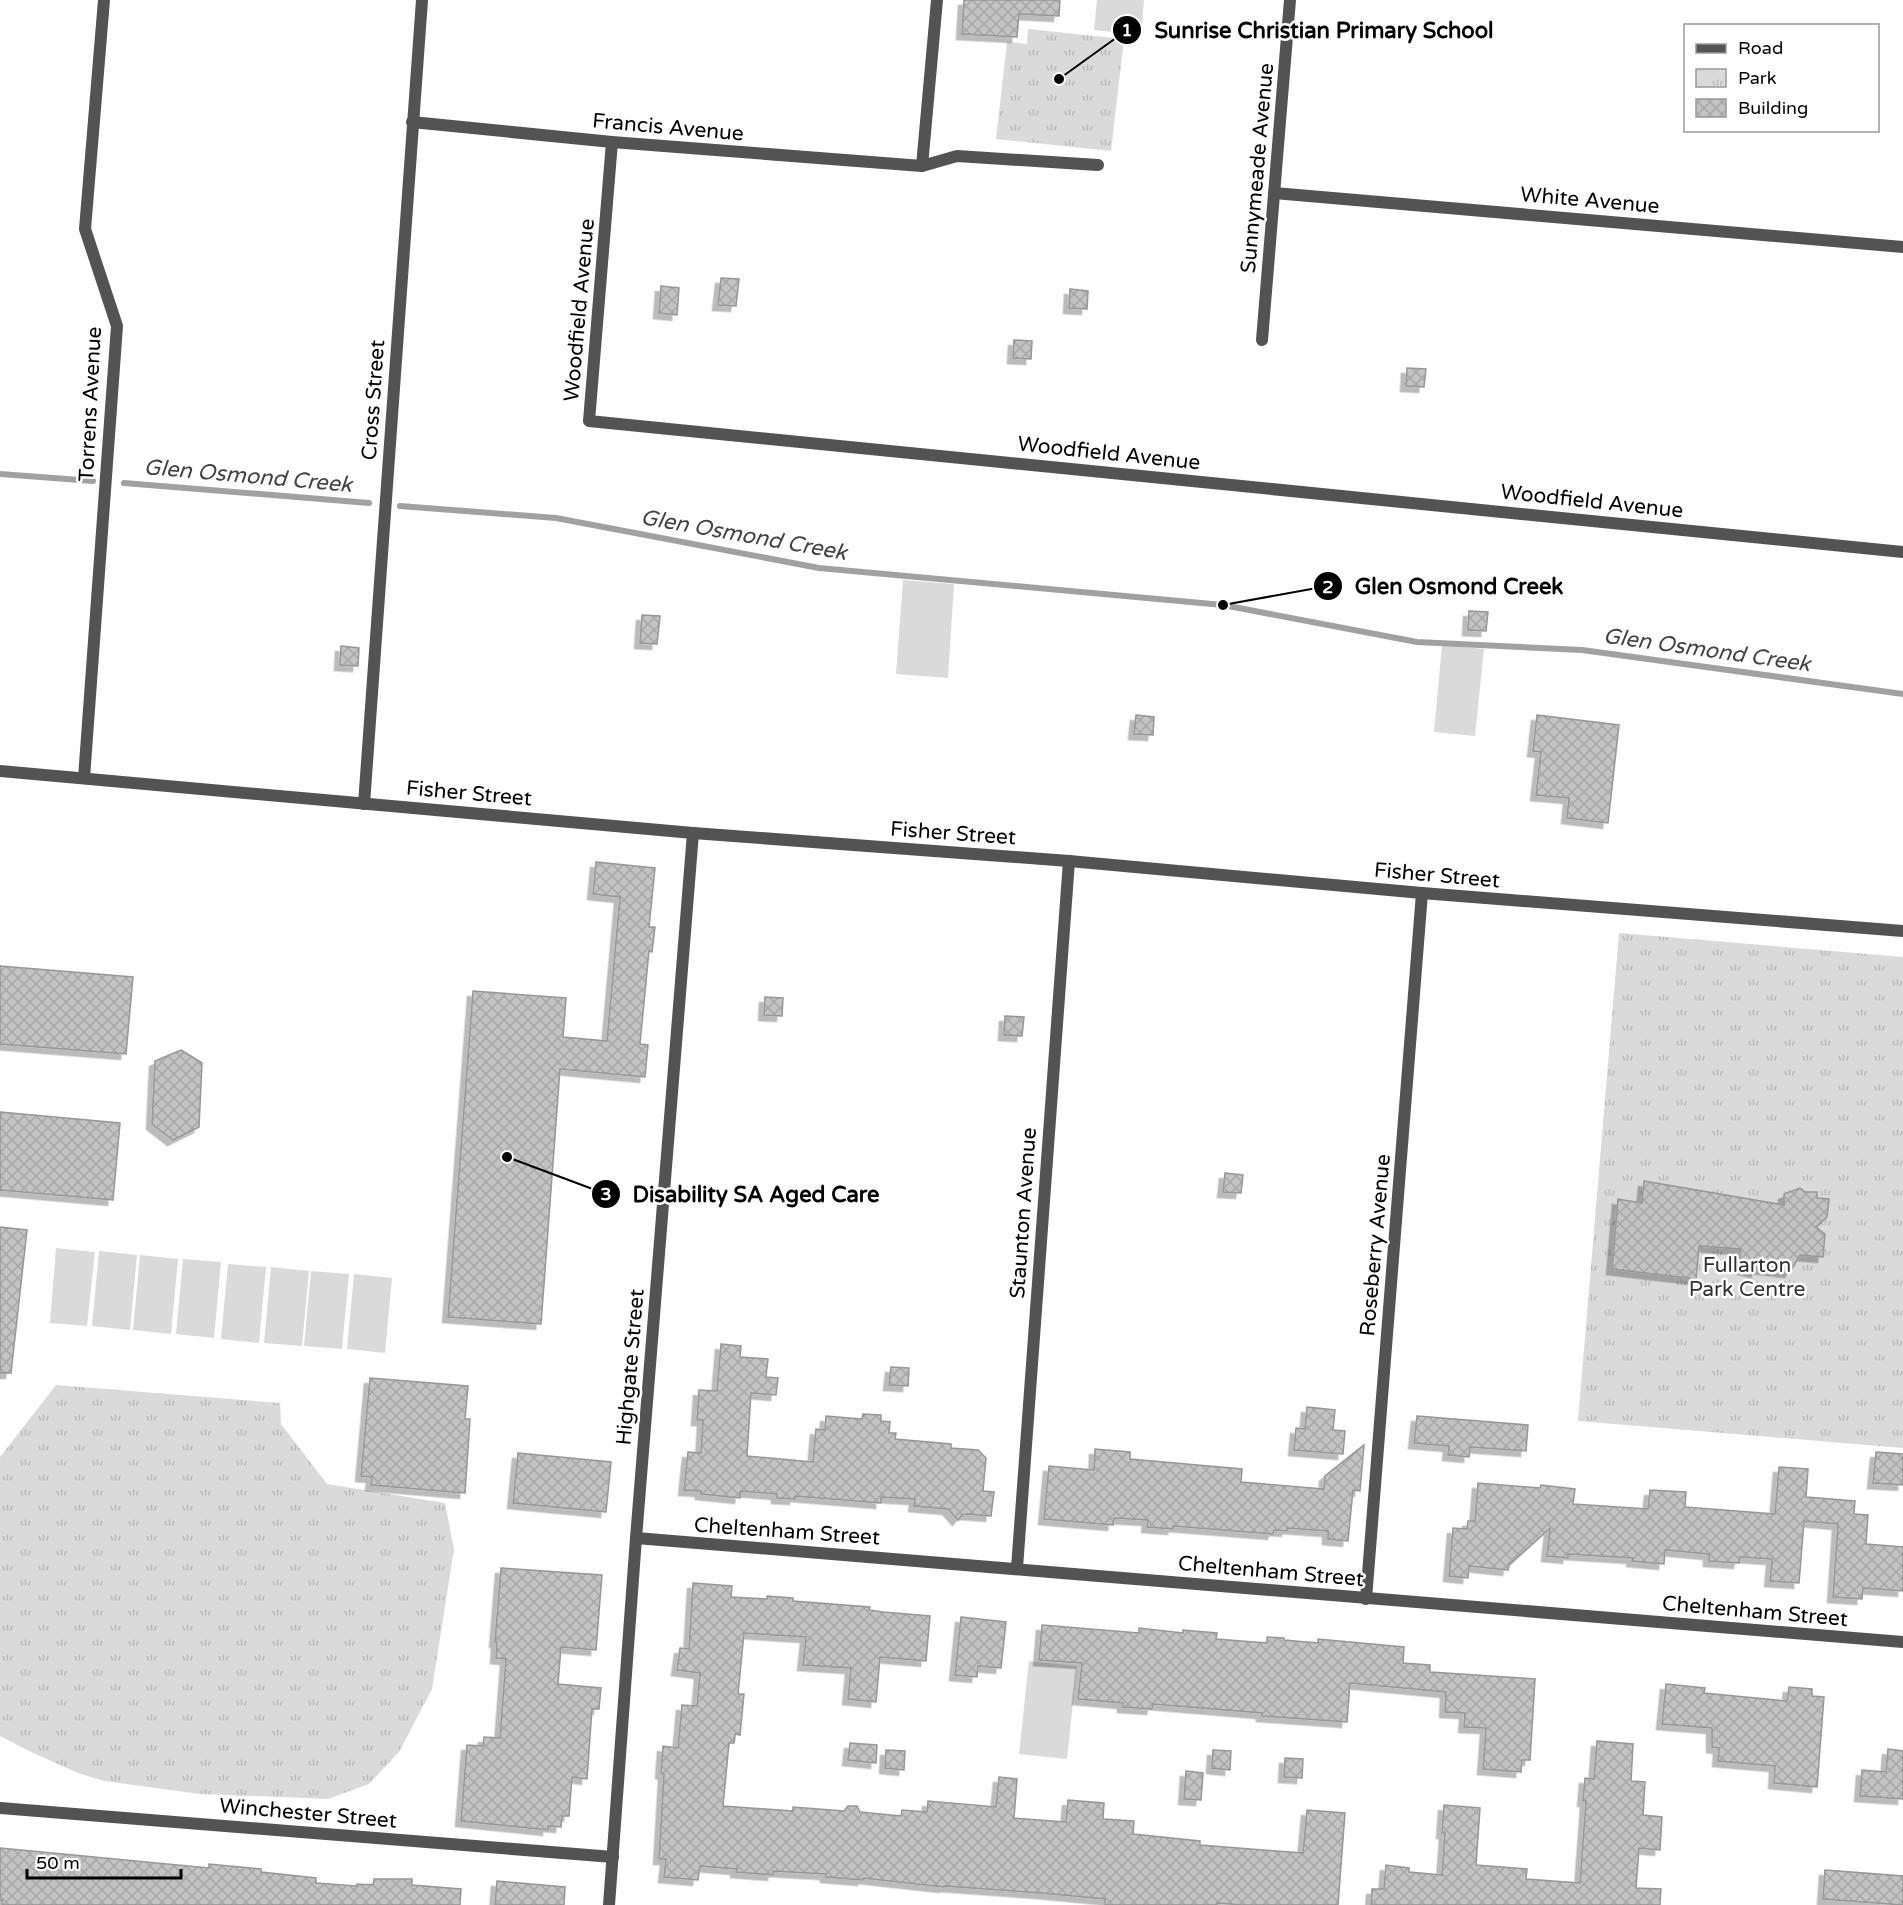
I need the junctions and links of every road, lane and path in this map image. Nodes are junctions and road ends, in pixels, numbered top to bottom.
1 (104, 0) edge
2 (422, 0) edge
3 (938, 0) edge
4 (1290, 0) edge
5 (412, 122) junction
6 (612, 142) junction
7 (1098, 165) dead end
8 (922, 166) junction
9 (1274, 193) junction
10 (1903, 247) edge
11 (1262, 340) dead end
12 (1903, 552) edge
13 (0, 771) edge
14 (84, 778) junction
15 (364, 804) junction
16 (693, 832) junction
17 (1069, 861) junction
18 (1422, 893) junction
19 (1903, 932) edge
20 (636, 1538) junction
21 (1017, 1568) junction
22 (1366, 1599) junction
23 (1903, 1642) edge
24 (0, 1808) edge
25 (613, 1857) junction
26 (609, 1905) edge

1 - 14 street, Torrens Avenue
2 - 5 street, Cross Street
3 - 8 street
4 - 9 street, Sunnymeade Avenue
5 - 6 street, Francis Avenue
5 - 15 street, Cross Street
6 - 8 street, Francis Avenue
6 - 12 street, Woodfield Avenue
7 - 8 street, Francis Avenue
9 - 10 street, White Avenue
9 - 11 street, Sunnymeade Avenue
13 - 14 street, Fisher Street
14 - 15 street, Fisher Street
15 - 16 street, Fisher Street
16 - 17 street, Fisher Street
16 - 20 street, Highgate Street
17 - 18 street, Fisher Street
17 - 21 street, Staunton Avenue
18 - 19 street, Fisher Street
18 - 22 street, Roseberry Avenue
20 - 21 street, Cheltenham Street
20 - 25 street, Highgate Street
21 - 22 street, Cheltenham Street
22 - 23 street, Cheltenham Street
24 - 25 street, Winchester Street
25 - 26 street, Highgate Street

